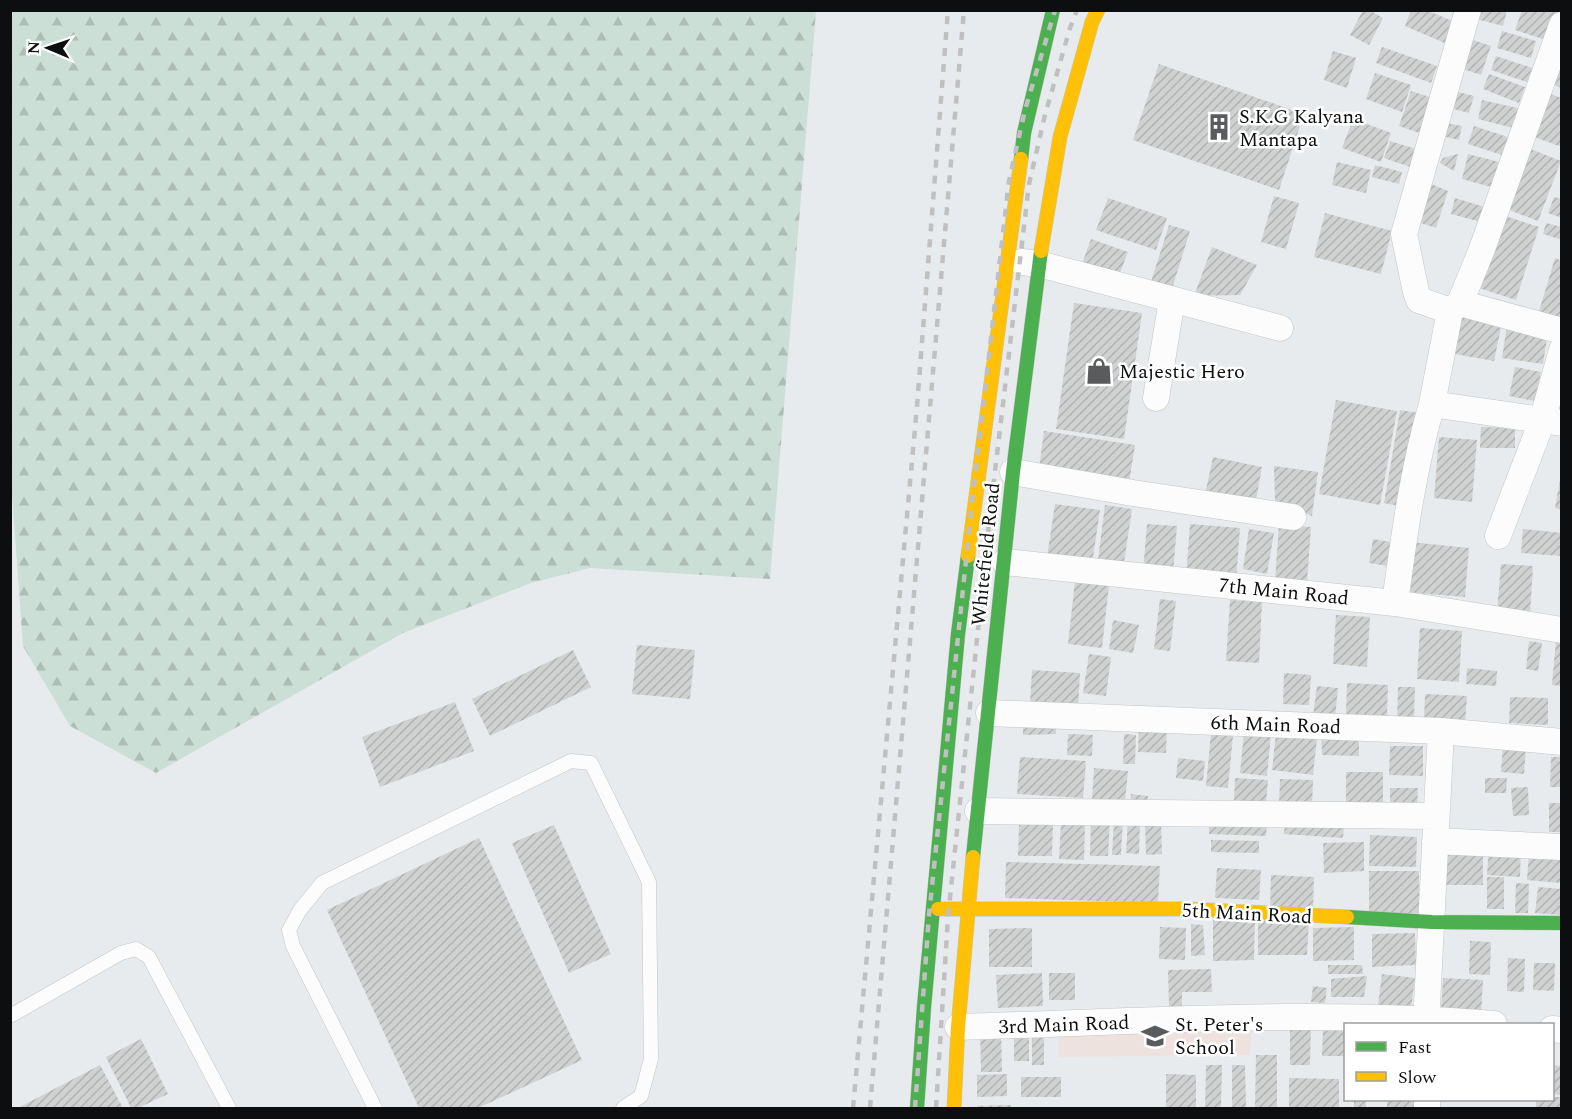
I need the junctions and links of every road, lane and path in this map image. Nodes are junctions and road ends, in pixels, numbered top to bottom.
1 (1053, 10) edge
2 (1098, 10) edge
3 (1468, 10) edge
4 (1562, 25) edge
5 (1007, 260) junction
6 (1039, 264) junction
7 (1172, 299) junction
8 (1455, 307) junction
9 (1280, 328) dead end
10 (1562, 331) edge
11 (1562, 350) edge
12 (1156, 398) dead end
13 (1431, 404) junction
14 (1552, 422) edge
15 (1013, 472) junction
16 (1293, 517) dead end
17 (1498, 536) dead end
18 (1005, 562) junction
19 (1395, 603) junction
20 (1562, 630) edge
21 (989, 713) junction
22 (1442, 731) junction
23 (1562, 742) edge
24 (978, 811) junction
25 (1436, 816) junction
26 (1435, 841) junction
27 (1562, 847) edge
28 (933, 909) junction
29 (967, 909) junction
30 (1432, 922) junction
31 (1562, 923) edge
32 (10, 1016) edge
33 (1426, 1022) edge
34 (1460, 1023) edge
35 (958, 1027) junction
36 (229, 1108) edge
37 (375, 1108) edge
38 (623, 1108) edge
39 (917, 1108) edge
40 (954, 1108) edge

1 - 5 main road, Whitefield Road
2 - 6 main road, Whitefield Road
3 - 8 street
4 - 8 street
5 - 6 street
5 - 28 main road, Whitefield Road
6 - 7 street
6 - 15 main road, Whitefield Road
7 - 9 street
7 - 12 street
8 - 10 street
8 - 13 street
11 - 14 street
13 - 14 street
13 - 19 street
14 - 17 street
15 - 16 street
15 - 18 main road, Whitefield Road
18 - 19 street, 7th Main Road
18 - 21 main road, Whitefield Road
19 - 20 street, 7th Main Road
21 - 22 street, 6th Main Road
21 - 24 main road, Whitefield Road
22 - 23 street, 6th Main Road
22 - 25 street
24 - 25 street
24 - 29 main road, Whitefield Road
25 - 26 street
26 - 27 street
26 - 30 street
28 - 29 main road, 5th Main Road
28 - 39 main road, Whitefield Road
29 - 30 main road, 5th Main Road
29 - 35 main road, Whitefield Road
30 - 31 main road, 5th Main Road
30 - 33 street
32 - 36 lane
33 - 34 street, 3rd Main Road
33 - 35 street, 3rd Main Road
35 - 40 main road, Whitefield Road
37 - 38 lane

